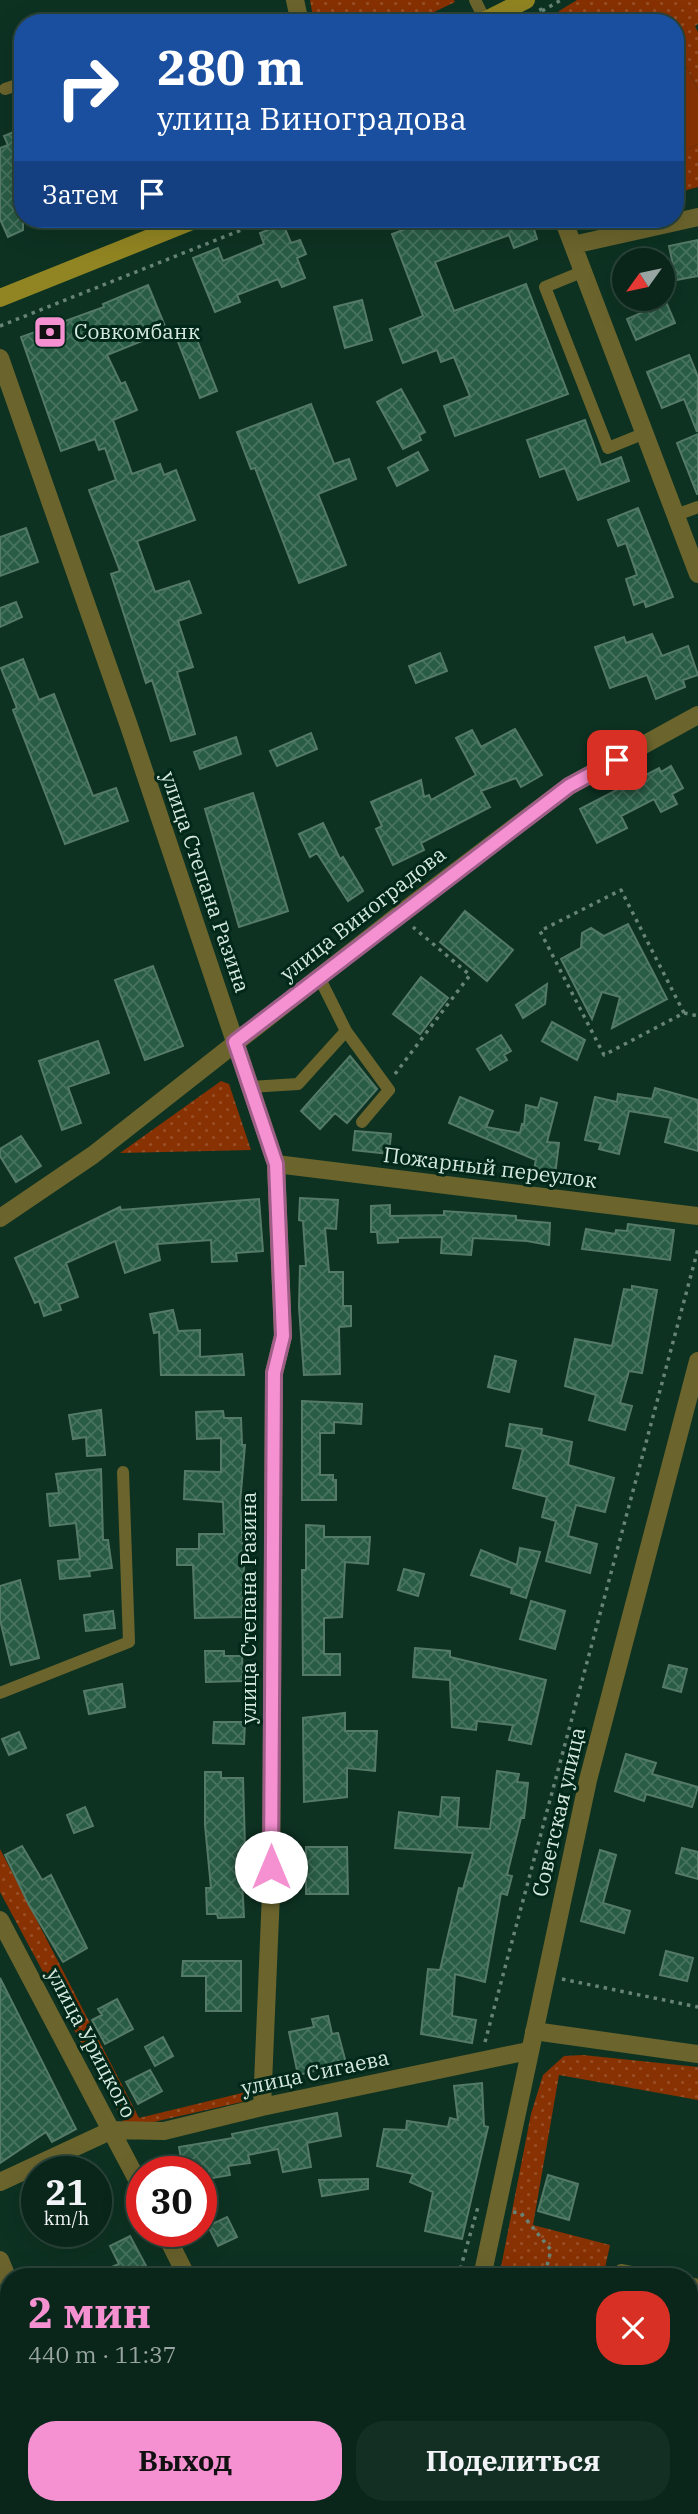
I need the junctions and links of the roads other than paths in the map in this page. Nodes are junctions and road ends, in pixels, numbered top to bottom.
1 (526, 0) edge
2 (510, 14) edge
3 (14, 86) edge
4 (5, 89) dead end
5 (174, 228) edge
6 (567, 228) edge
7 (649, 228) edge
8 (573, 245) junction
9 (584, 271) junction
10 (0, 298) edge
11 (0, 358) edge
12 (645, 433) junction
13 (698, 507) edge
14 (676, 515) junction
15 (698, 574) edge
16 (698, 715) edge
17 (319, 977) junction
18 (346, 1031) junction
19 (235, 1042) junction
20 (250, 1087) junction
21 (362, 1122) dead end
22 (276, 1164) junction
23 (698, 1216) edge
24 (0, 1218) edge
25 (698, 1361) edge
26 (123, 1472) dead end
27 (0, 1693) edge
28 (0, 1920) edge
29 (534, 2031) junction
30 (528, 2051) junction
31 (698, 2054) edge
32 (262, 2107) junction
33 (112, 2130) junction
34 (126, 2158) edge
35 (0, 2182) edge
36 (172, 2247) edge
37 (182, 2268) edge
38 (484, 2268) edge

1 - 2 main road
3 - 4 lane
5 - 10 main road
6 - 8 street
7 - 8 street
8 - 9 street
9 - 12 street
9 - 12 lane
11 - 19 street, улица Степана Разина
12 - 14 street
13 - 14 lane
14 - 15 street
16 - 17 street, улица Виноградова
17 - 18 lane
17 - 19 street, улица Виноградова
18 - 20 lane
18 - 21 lane
19 - 20 street, улица Степана Разина
19 - 24 street, улица Виноградова
20 - 22 street, улица Степана Разина
22 - 23 street, Пожарный переулок
22 - 32 street, улица Степана Разина
25 - 29 street, Советская улица
26 - 27 lane
28 - 33 street, улица Урицкого
29 - 30 street, Советская улица
29 - 31 street
30 - 32 street, улица Сигаева
30 - 38 street, Советская улица
32 - 33 street, улица Сигаева
33 - 34 street, улица Урицкого
33 - 35 street
36 - 37 street

